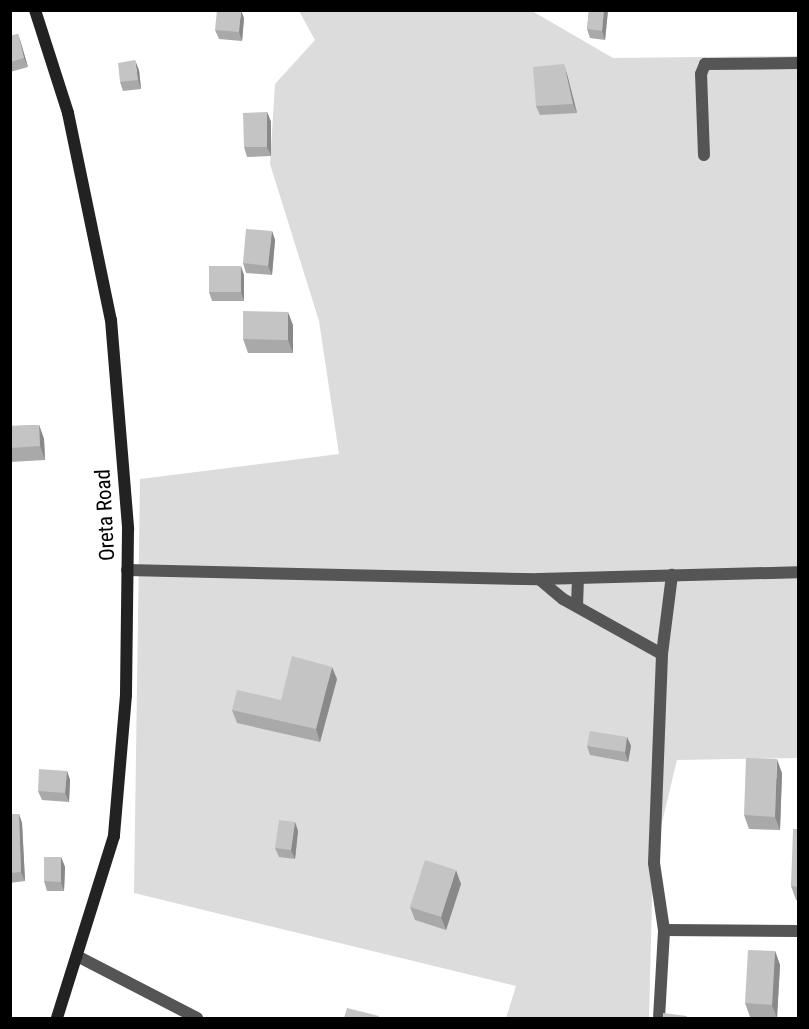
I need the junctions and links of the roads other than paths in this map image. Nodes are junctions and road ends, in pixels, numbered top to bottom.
1 (35, 10) edge
2 (798, 63) edge
3 (704, 155) dead end
4 (128, 570) junction
5 (798, 572) edge
6 (672, 575) junction
7 (578, 578) junction
8 (539, 579) junction
9 (577, 606) junction
10 (662, 654) junction
11 (664, 930) junction
12 (798, 931) edge
13 (79, 957) junction
14 (57, 1018) edge
15 (197, 1018) edge
16 (658, 1018) edge

1 - 4 street, Oreta Road
2 - 3 street
4 - 8 street
4 - 13 street, Oreta Road
5 - 6 street
6 - 7 street
6 - 10 street
7 - 8 street
7 - 9 street
8 - 9 street
9 - 10 street
10 - 11 street
11 - 12 street
11 - 16 street
13 - 14 street, Oreta Road
13 - 15 street

